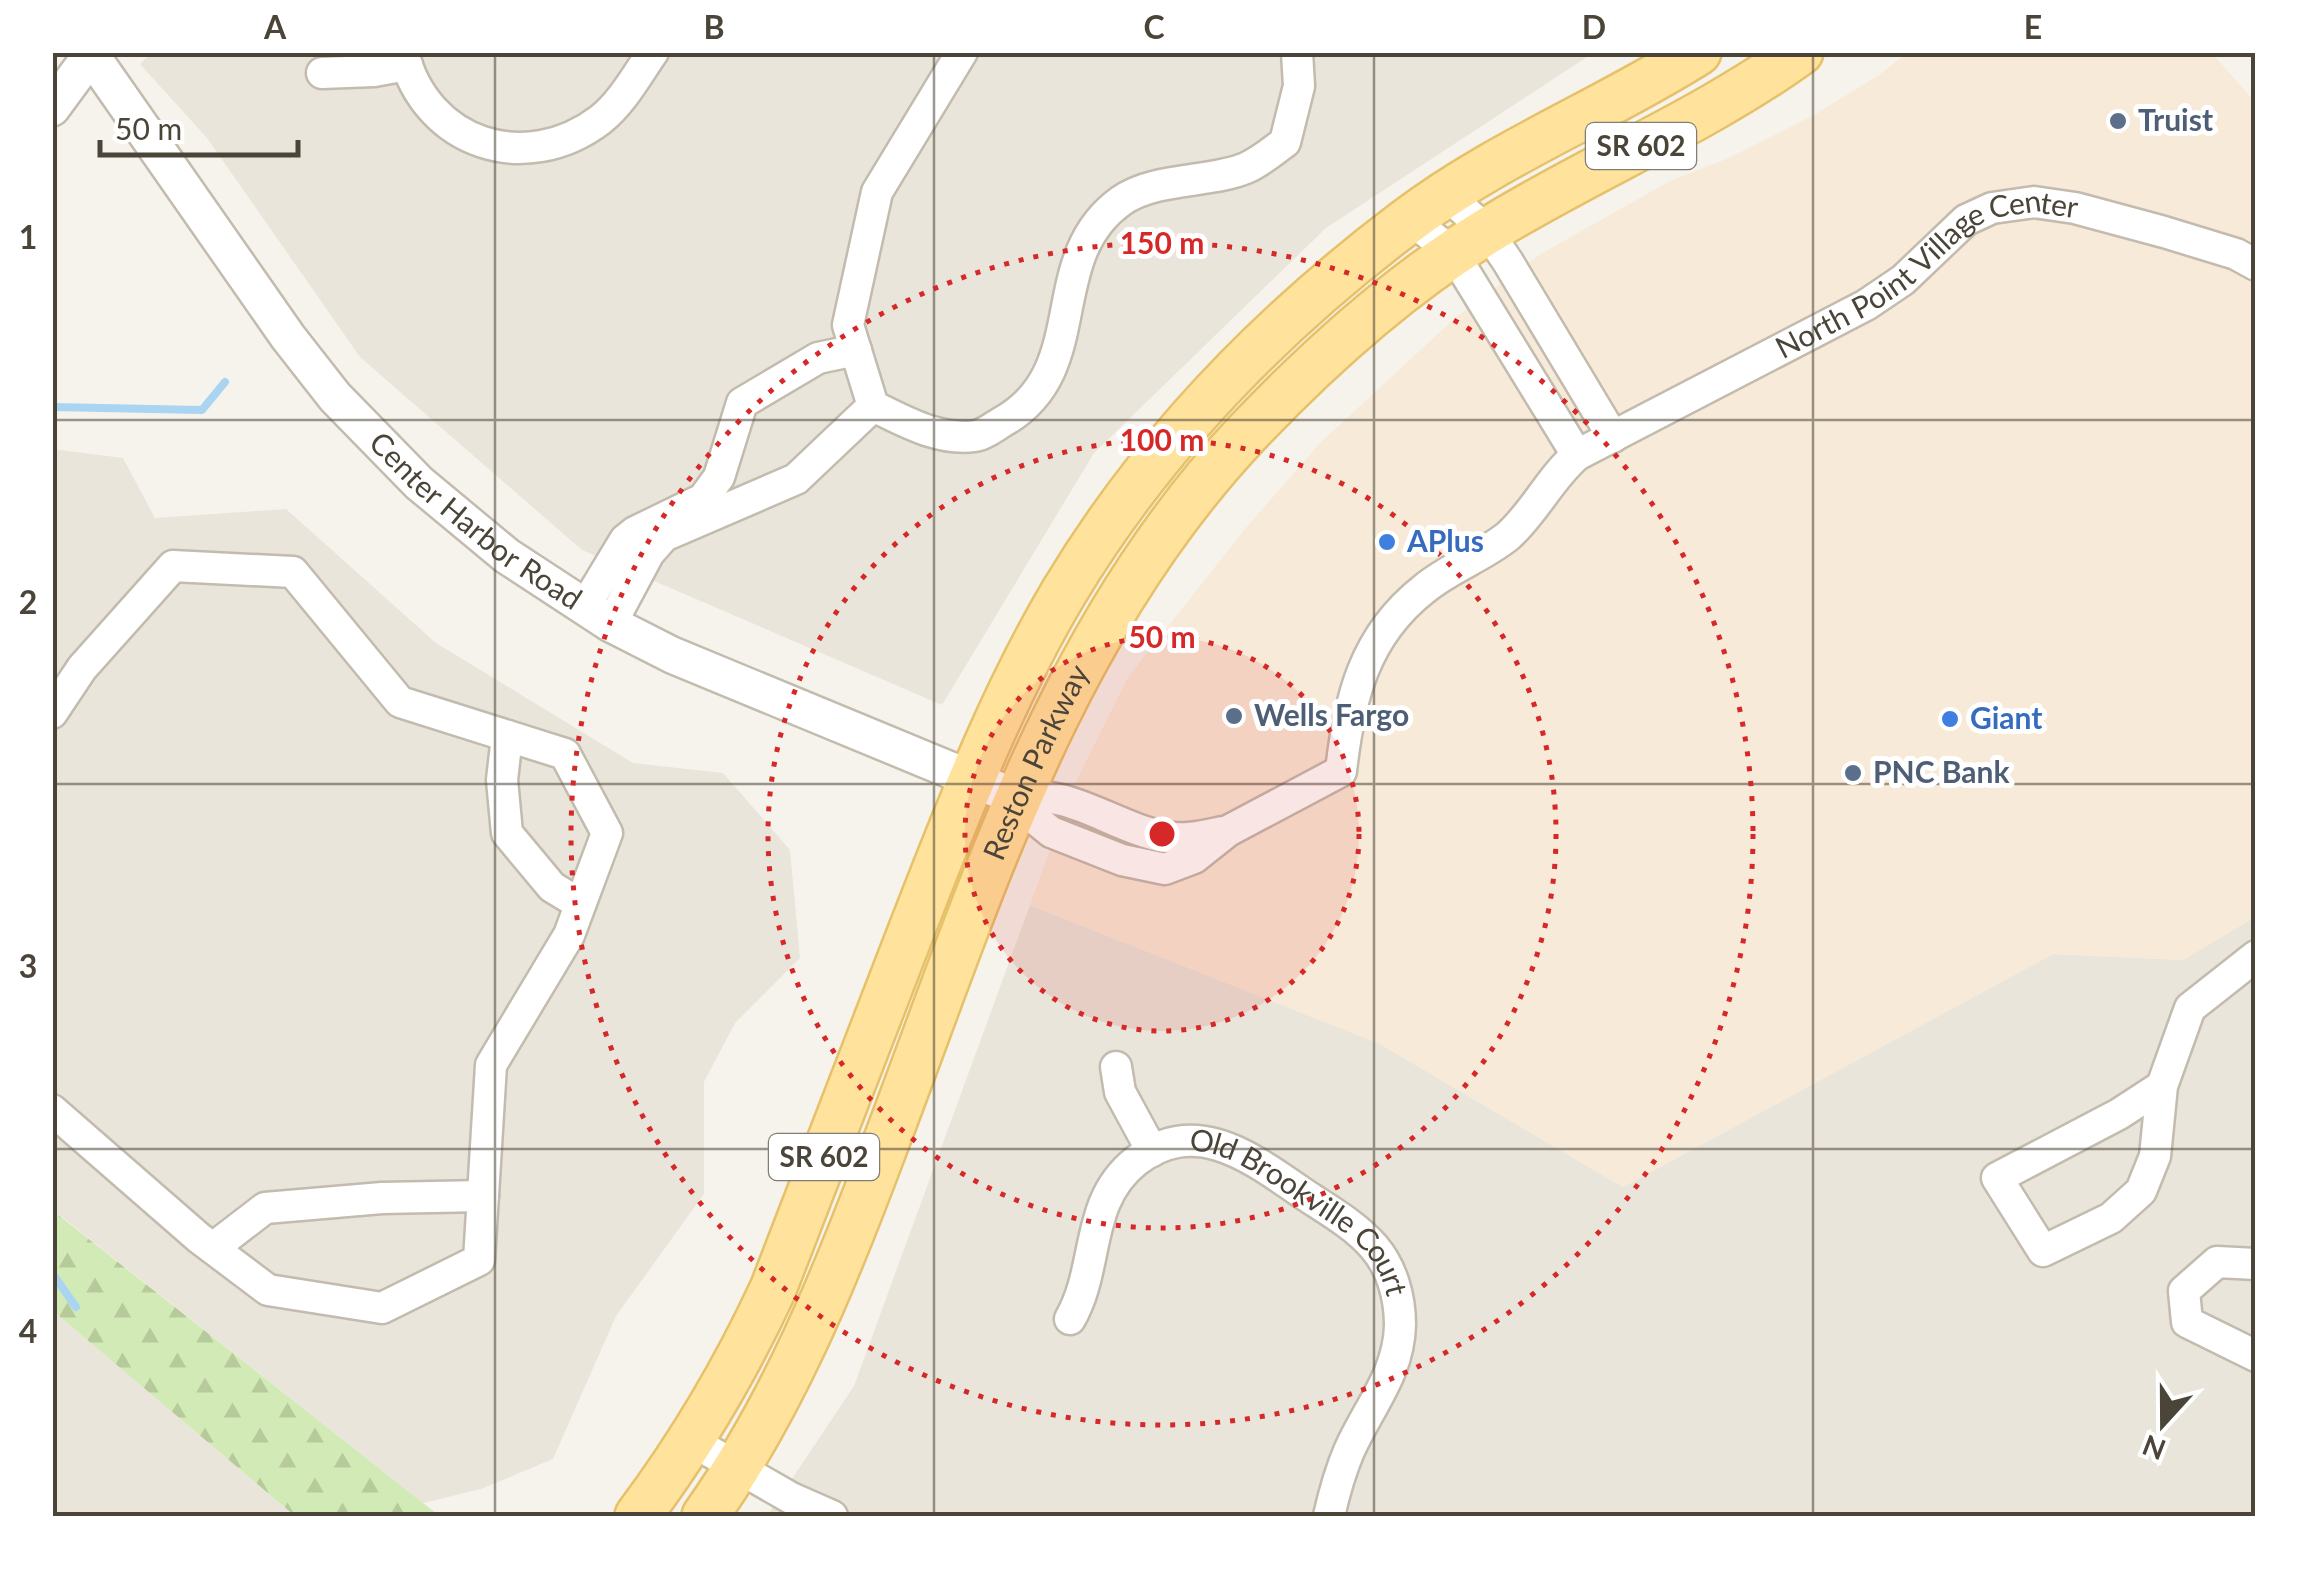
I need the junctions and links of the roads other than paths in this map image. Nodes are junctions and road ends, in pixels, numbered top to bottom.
1 (653, 52) edge
2 (962, 52) edge
3 (1297, 52) edge
4 (1698, 52) edge
5 (1800, 52) edge
6 (92, 53) edge
7 (405, 59) edge
8 (52, 73) edge
9 (322, 73) dead end
10 (52, 108) edge
11 (1428, 207) junction
12 (1470, 242) junction
13 (2256, 264) edge
14 (856, 350) junction
15 (873, 406) junction
16 (1613, 436) junction
17 (1577, 454) junction
18 (598, 616) junction
19 (52, 713) edge
20 (507, 736) junction
21 (971, 779) junction
22 (1018, 798) junction
23 (580, 904) junction
24 (2256, 956) edge
25 (1116, 1068) dead end
26 (2162, 1086) junction
27 (52, 1110) edge
28 (1152, 1152) junction
29 (484, 1196) junction
30 (213, 1248) junction
31 (2256, 1264) edge
32 (1070, 1319) dead end
33 (2256, 1356) edge
34 (690, 1440) junction
35 (738, 1468) junction
36 (638, 1516) edge
37 (705, 1516) edge
38 (832, 1516) edge
39 (1328, 1516) edge

1 - 7 street
2 - 14 street
3 - 15 street
4 - 11 main road, Reston Parkway / SR 602
5 - 12 main road, Reston Parkway / SR 602
6 - 8 street
6 - 10 street
6 - 18 street, Center Harbor Road
7 - 9 street
11 - 12 street
11 - 12 street
11 - 21 main road, Reston Parkway / SR 602
12 - 16 street
12 - 17 street
12 - 22 main road, Reston Parkway / SR 602
13 - 16 street, North Point Village Center
14 - 15 street
14 - 18 street
15 - 18 street
16 - 17 street, North Point Village Center
17 - 22 street, North Point Village Center
18 - 21 street, Center Harbor Road
19 - 20 street
20 - 23 street
20 - 23 street
21 - 22 street, Center Harbor Road
21 - 34 main road, Reston Parkway / SR 602
22 - 35 main road, Reston Parkway / SR 602
23 - 29 street
24 - 26 street
25 - 28 street
26 - 26 street
27 - 30 street
28 - 32 street, Old Brookville Court
28 - 39 street, Old Brookville Court
29 - 30 street
29 - 30 street
31 - 33 street
34 - 35 street
34 - 36 main road, Reston Parkway / SR 602
35 - 37 main road, Reston Parkway / SR 602
35 - 38 street

